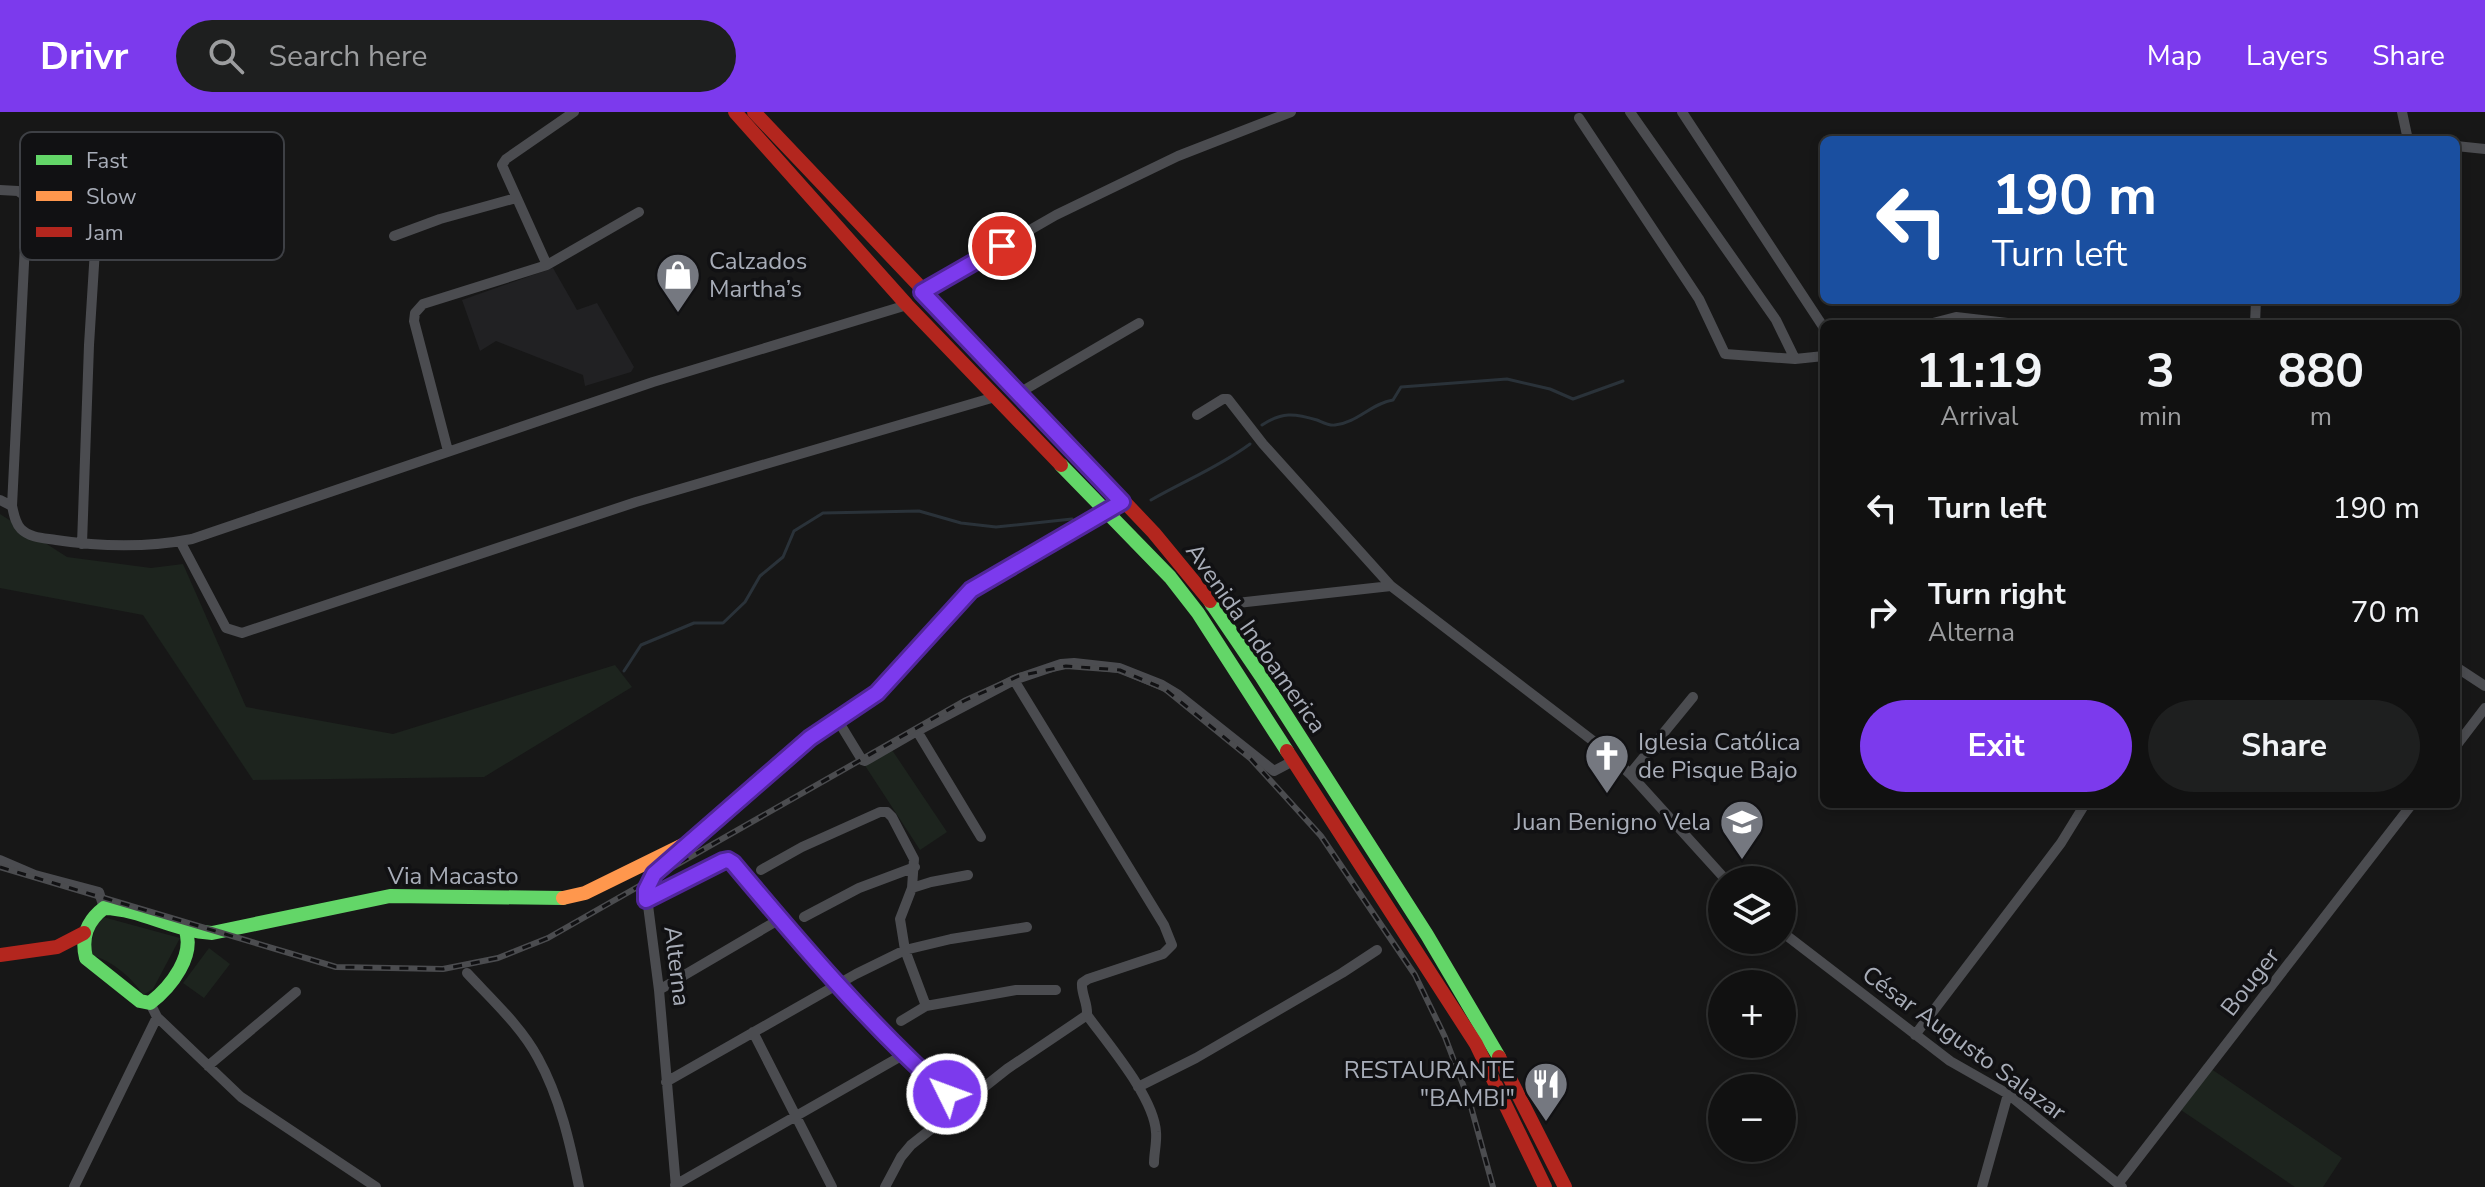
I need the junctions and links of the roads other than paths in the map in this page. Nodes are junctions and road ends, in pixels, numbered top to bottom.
1 (574, 112) edge
2 (1291, 112) edge
3 (1630, 112) edge
4 (1682, 112) edge
5 (2402, 112) edge
6 (746, 115) edge
7 (1579, 118) dead end
8 (2407, 136) edge
9 (2460, 146) edge
10 (2485, 149) edge
11 (0, 190) edge
12 (20, 192) edge
13 (516, 198) junction
14 (639, 212) dead end
15 (394, 236) dead end
16 (24, 260) edge
17 (94, 260) edge
18 (547, 265) junction
19 (922, 292) junction
20 (907, 305) junction
21 (1944, 320) edge
22 (1982, 320) edge
23 (1820, 322) edge
24 (1139, 323) dead end
25 (1820, 356) edge
26 (1795, 359) junction
27 (1019, 393) junction
28 (995, 397) junction
29 (1197, 415) dead end
30 (448, 451) junction
31 (0, 500) edge
32 (1122, 502) junction
33 (12, 506) junction
34 (1107, 512) junction
35 (180, 541) junction
36 (82, 544) junction
37 (1391, 586) junction
38 (1212, 604) junction
39 (1198, 613) junction
40 (2460, 670) edge
41 (1014, 680) junction
42 (1262, 680) junction
43 (2485, 686) edge
44 (1247, 688) junction
45 (1693, 697) dead end
46 (2485, 708) edge
47 (837, 719) junction
48 (917, 731) junction
49 (2460, 741) edge
50 (1293, 761) junction
51 (1630, 774) junction
52 (2083, 808) edge
53 (2409, 808) edge
54 (981, 837) dead end
55 (695, 839) junction
56 (0, 860) edge
57 (1713, 866) edge
58 (915, 867) junction
59 (761, 870) dead end
60 (968, 875) dead end
61 (912, 888) junction
62 (646, 900) junction
63 (104, 908) junction
64 (804, 917) dead end
65 (780, 919) junction
66 (1027, 927) dead end
67 (185, 928) junction
68 (84, 933) junction
69 (201, 933) junction
70 (1796, 943) edge
71 (57, 947) junction
72 (905, 950) junction
73 (1377, 950) dead end
74 (188, 952) junction
75 (0, 955) edge
76 (86, 958) junction
77 (467, 973) dead end
78 (839, 984) junction
79 (659, 990) junction
80 (1056, 990) dead end
81 (296, 992) dead end
82 (150, 1003) junction
83 (926, 1006) junction
84 (1087, 1015) junction
85 (157, 1017) junction
86 (901, 1021) dead end
87 (753, 1032) junction
88 (1915, 1035) junction
89 (903, 1055) junction
90 (208, 1066) junction
91 (666, 1082) junction
92 (1138, 1087) junction
93 (2008, 1094) junction
94 (960, 1105) junction
95 (795, 1117) junction
96 (1154, 1163) dead end
97 (676, 1186) edge
98 (2120, 1186) edge
99 (74, 1187) edge
100 (376, 1187) edge
101 (579, 1187) edge
102 (832, 1187) edge
103 (885, 1187) edge
104 (1545, 1187) edge
105 (1565, 1187) edge
106 (1982, 1187) edge

1 - 13 street
2 - 19 street
3 - 26 street
4 - 23 street
5 - 8 street
6 - 19 main road, Avenida Indoamerica
6 - 20 main road, Avenida Indoamerica
7 - 26 street
9 - 10 street
11 - 12 street
13 - 15 street
13 - 18 street
14 - 18 street
16 - 33 street
17 - 36 street
18 - 30 street
19 - 27 main road, Avenida Indoamerica
20 - 28 main road, Avenida Indoamerica
20 - 30 street
21 - 22 street
24 - 27 street
25 - 26 street
27 - 32 main road, Avenida Indoamerica
28 - 34 main road, Avenida Indoamerica
28 - 35 street
29 - 37 street
30 - 35 street
31 - 33 street
32 - 34 main road, Alterna
32 - 38 main road, Avenida Indoamerica
33 - 36 street
34 - 39 main road, Avenida Indoamerica
34 - 47 main road, Alterna
35 - 36 street
37 - 38 street
37 - 51 street
38 - 39 street
38 - 42 main road, Avenida Indoamerica
39 - 44 main road, Avenida Indoamerica
40 - 43 street
41 - 48 street
41 - 50 street
41 - 84 street
42 - 44 main road
42 - 105 main road, Avenida Indoamerica
44 - 50 main road, Avenida Indoamerica
45 - 51 street
46 - 49 street
47 - 48 street
47 - 55 main road, Alterna
48 - 54 street
50 - 104 main road, Avenida Indoamerica
51 - 57 street
52 - 88 street
53 - 98 street, Bouger
55 - 62 street, Alterna
55 - 69 main road, Via Macasto
56 - 63 street
58 - 59 street
58 - 61 street
58 - 64 street
60 - 61 street
61 - 72 street
62 - 65 street
62 - 79 street, Alterna
63 - 67 main road
63 - 68 main road
65 - 78 street
65 - 79 street
66 - 72 street
67 - 69 main road, Via Macasto
67 - 74 main road
68 - 71 main road
68 - 76 main road
69 - 74 main road
70 - 88 street, César Augusto Salazar
71 - 75 main road
71 - 76 main road
72 - 78 street
72 - 83 street
73 - 92 street
74 - 82 main road
76 - 82 main road
77 - 101 street
78 - 87 street
78 - 89 street
79 - 91 street, Alterna
80 - 83 street
81 - 90 street
82 - 85 street
83 - 86 street
84 - 92 street
84 - 94 street
85 - 90 street
85 - 99 street
87 - 91 street
87 - 95 street
88 - 93 street, César Augusto Salazar
89 - 94 street
89 - 95 street
90 - 100 street
91 - 97 street, Alterna
92 - 96 street
93 - 98 street, César Augusto Salazar
93 - 106 street
94 - 103 street
95 - 97 street
95 - 102 street

